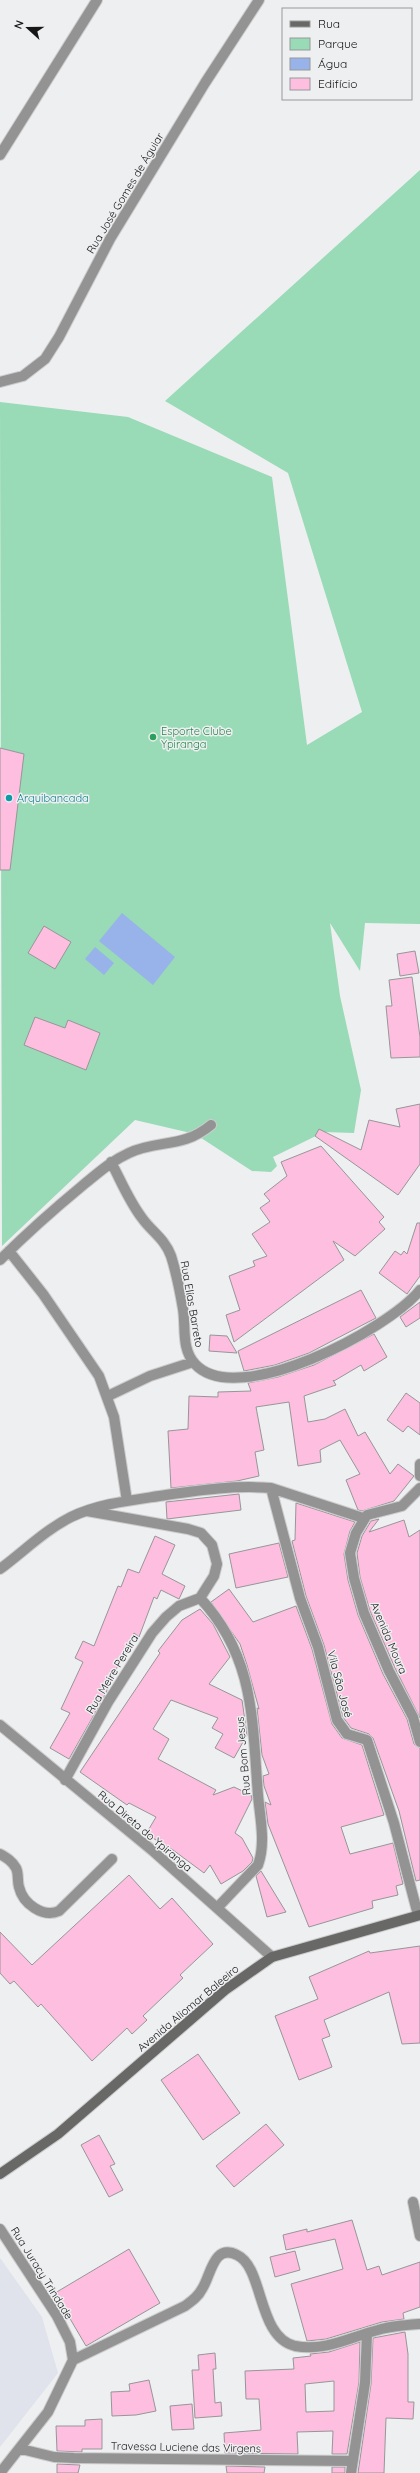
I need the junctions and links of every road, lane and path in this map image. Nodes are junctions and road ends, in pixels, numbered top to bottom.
1 (97, 0) edge
2 (259, 0) edge
3 (0, 155) edge
4 (0, 382) edge
5 (211, 1125) dead end
6 (111, 1162) junction
7 (9, 1251) junction
8 (0, 1260) edge
9 (420, 1290) edge
10 (193, 1362) junction
11 (108, 1396) junction
12 (420, 1464) edge
13 (420, 1476) edge
14 (271, 1488) junction
15 (420, 1488) edge
16 (127, 1501) junction
17 (87, 1511) junction
18 (363, 1518) junction
19 (0, 1569) edge
20 (200, 1598) junction
21 (0, 1725) edge
22 (420, 1742) edge
23 (66, 1780) junction
24 (0, 1854) edge
25 (112, 1859) dead end
26 (217, 1908) junction
27 (419, 1915) edge
28 (272, 1957) junction
29 (0, 2174) edge
30 (413, 2202) dead end
31 (0, 2229) edge
32 (420, 2236) edge
33 (420, 2324) edge
34 (367, 2334) junction
35 (74, 2360) junction
36 (21, 2449) junction
37 (352, 2461) junction
38 (0, 2473) edge
39 (351, 2473) edge

1 - 3 street
2 - 4 street, Rua José Gomes de Águiar
5 - 6 street
6 - 7 street
6 - 10 street, Rua Elías Barreto
7 - 8 street
7 - 11 street
9 - 10 street, Rua Elías Barreto
10 - 11 street
11 - 16 street
12 - 13 street
14 - 16 street
14 - 18 street
14 - 27 street, Vila São José
15 - 18 street
16 - 17 street
17 - 19 street
17 - 20 street
18 - 22 street, Avenida Moura
20 - 23 street, Rua Meire Pereira
20 - 26 street, Rua Bom Jesus
21 - 23 street, Rua Direta do Ypiranga
23 - 26 street, Rua Direta do Ypiranga
24 - 25 street
26 - 28 street, Rua Direta do Ypiranga
27 - 28 main road, Avenida Aliomar Baleeiro
28 - 29 main road, Avenida Aliomar Baleeiro
30 - 32 street
31 - 35 street, Rua Juracy Trindade
33 - 34 street
34 - 35 street
34 - 37 street
35 - 36 street
36 - 37 street, Travessa Luciene das Virgens
36 - 38 street
37 - 39 street

